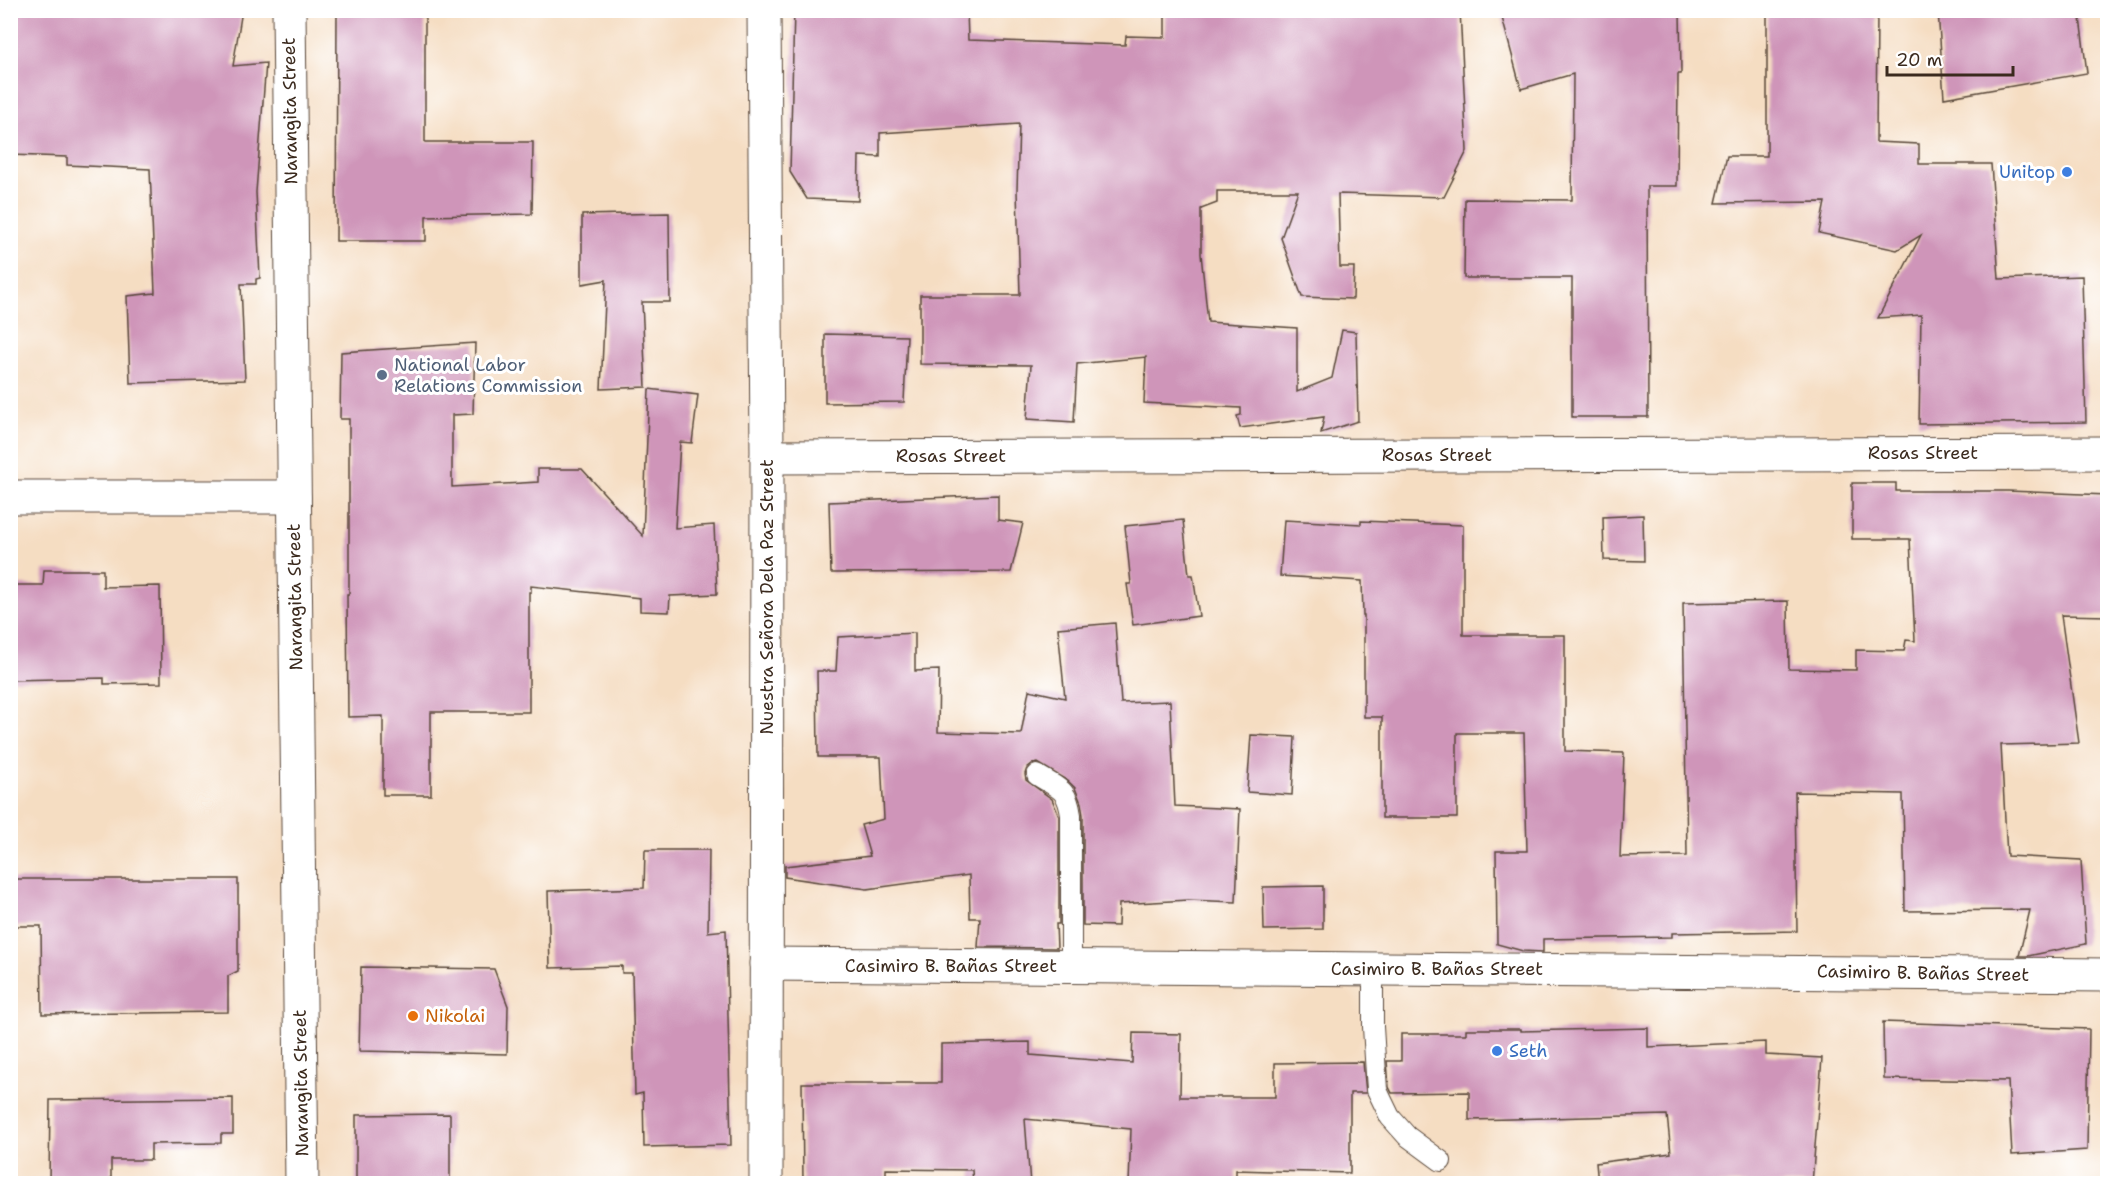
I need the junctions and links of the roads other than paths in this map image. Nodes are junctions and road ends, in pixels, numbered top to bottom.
1 (289, 10) edge
2 (764, 10) edge
3 (2108, 453) edge
4 (767, 457) junction
5 (10, 497) edge
6 (294, 497) junction
7 (1037, 775) dead end
8 (766, 964) junction
9 (1071, 967) junction
10 (1373, 968) junction
11 (2108, 975) edge
12 (1441, 1161) dead end
13 (302, 1184) edge
14 (765, 1184) edge

1 - 6 street, Narangita Street
2 - 4 street, Nuestra Señora Dela Paz Street
3 - 4 street, Rosas Street
4 - 8 street, Nuestra Señora Dela Paz Street
5 - 6 street
6 - 13 street, Narangita Street
7 - 9 lane
8 - 9 street, Casimiro B. Bañas Street
8 - 14 street, Nuestra Señora Dela Paz Street
9 - 10 street, Casimiro B. Bañas Street
10 - 11 street, Casimiro B. Bañas Street
10 - 12 lane

